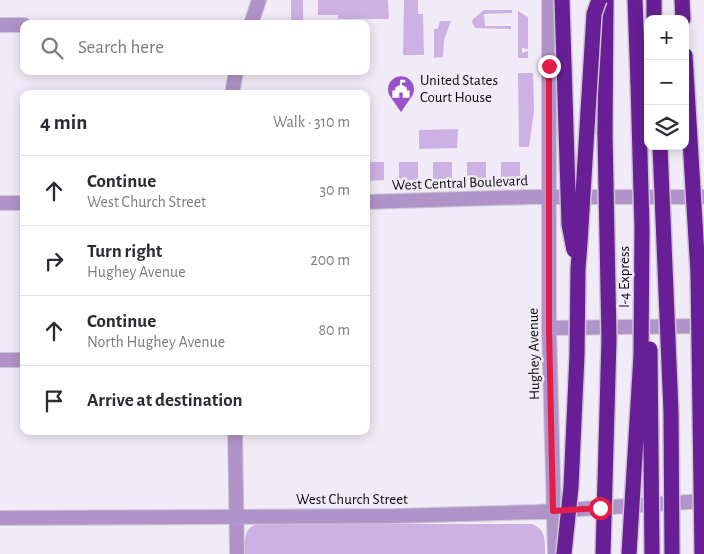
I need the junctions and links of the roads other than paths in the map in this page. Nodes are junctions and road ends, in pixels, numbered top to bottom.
1 (259, 0) edge
2 (549, 0) edge
3 (562, 0) edge
4 (599, 0) edge
5 (606, 0) edge
6 (635, 0) edge
7 (654, 0) edge
8 (682, 0) edge
9 (654, 15) edge
10 (683, 15) edge
11 (252, 20) edge
12 (0, 25) edge
13 (20, 25) edge
14 (685, 60) edge
15 (235, 75) edge
16 (233, 90) edge
17 (660, 150) edge
18 (549, 197) junction
19 (704, 198) edge
20 (370, 202) edge
21 (0, 203) edge
22 (20, 203) edge
23 (642, 228) junction
24 (578, 269) junction
25 (704, 326) edge
26 (549, 328) junction
27 (0, 360) edge
28 (20, 360) edge
29 (235, 435) edge
30 (704, 501) edge
31 (553, 511) junction
32 (236, 516) junction
33 (0, 518) edge
34 (237, 554) edge
35 (555, 554) edge
36 (564, 554) edge
37 (603, 554) edge
38 (629, 554) edge
39 (652, 554) edge
40 (672, 554) edge
41 (702, 554) edge

1 - 11 street
2 - 18 street, Hughey Avenue
3 - 24 highway, bridge
4 - 24 highway, bridge
5 - 37 highway, bridge
6 - 23 highway, I-4 Express, bridge
7 - 9 highway
8 - 10 highway
12 - 13 street
14 - 41 highway, bridge
15 - 16 street
17 - 40 highway, bridge
18 - 19 street, West Central Boulevard
18 - 20 street, West Central Boulevard
18 - 26 street, Hughey Avenue
21 - 22 street
23 - 38 highway, I-4 Express, bridge
23 - 39 highway, bridge
24 - 36 highway, bridge
25 - 26 street
26 - 31 street, Hughey Avenue
27 - 28 street
29 - 32 street
30 - 31 street, West Church Street
31 - 32 street, West Church Street
31 - 35 street, Hughey Avenue
32 - 33 street, West Church Street
32 - 34 street

